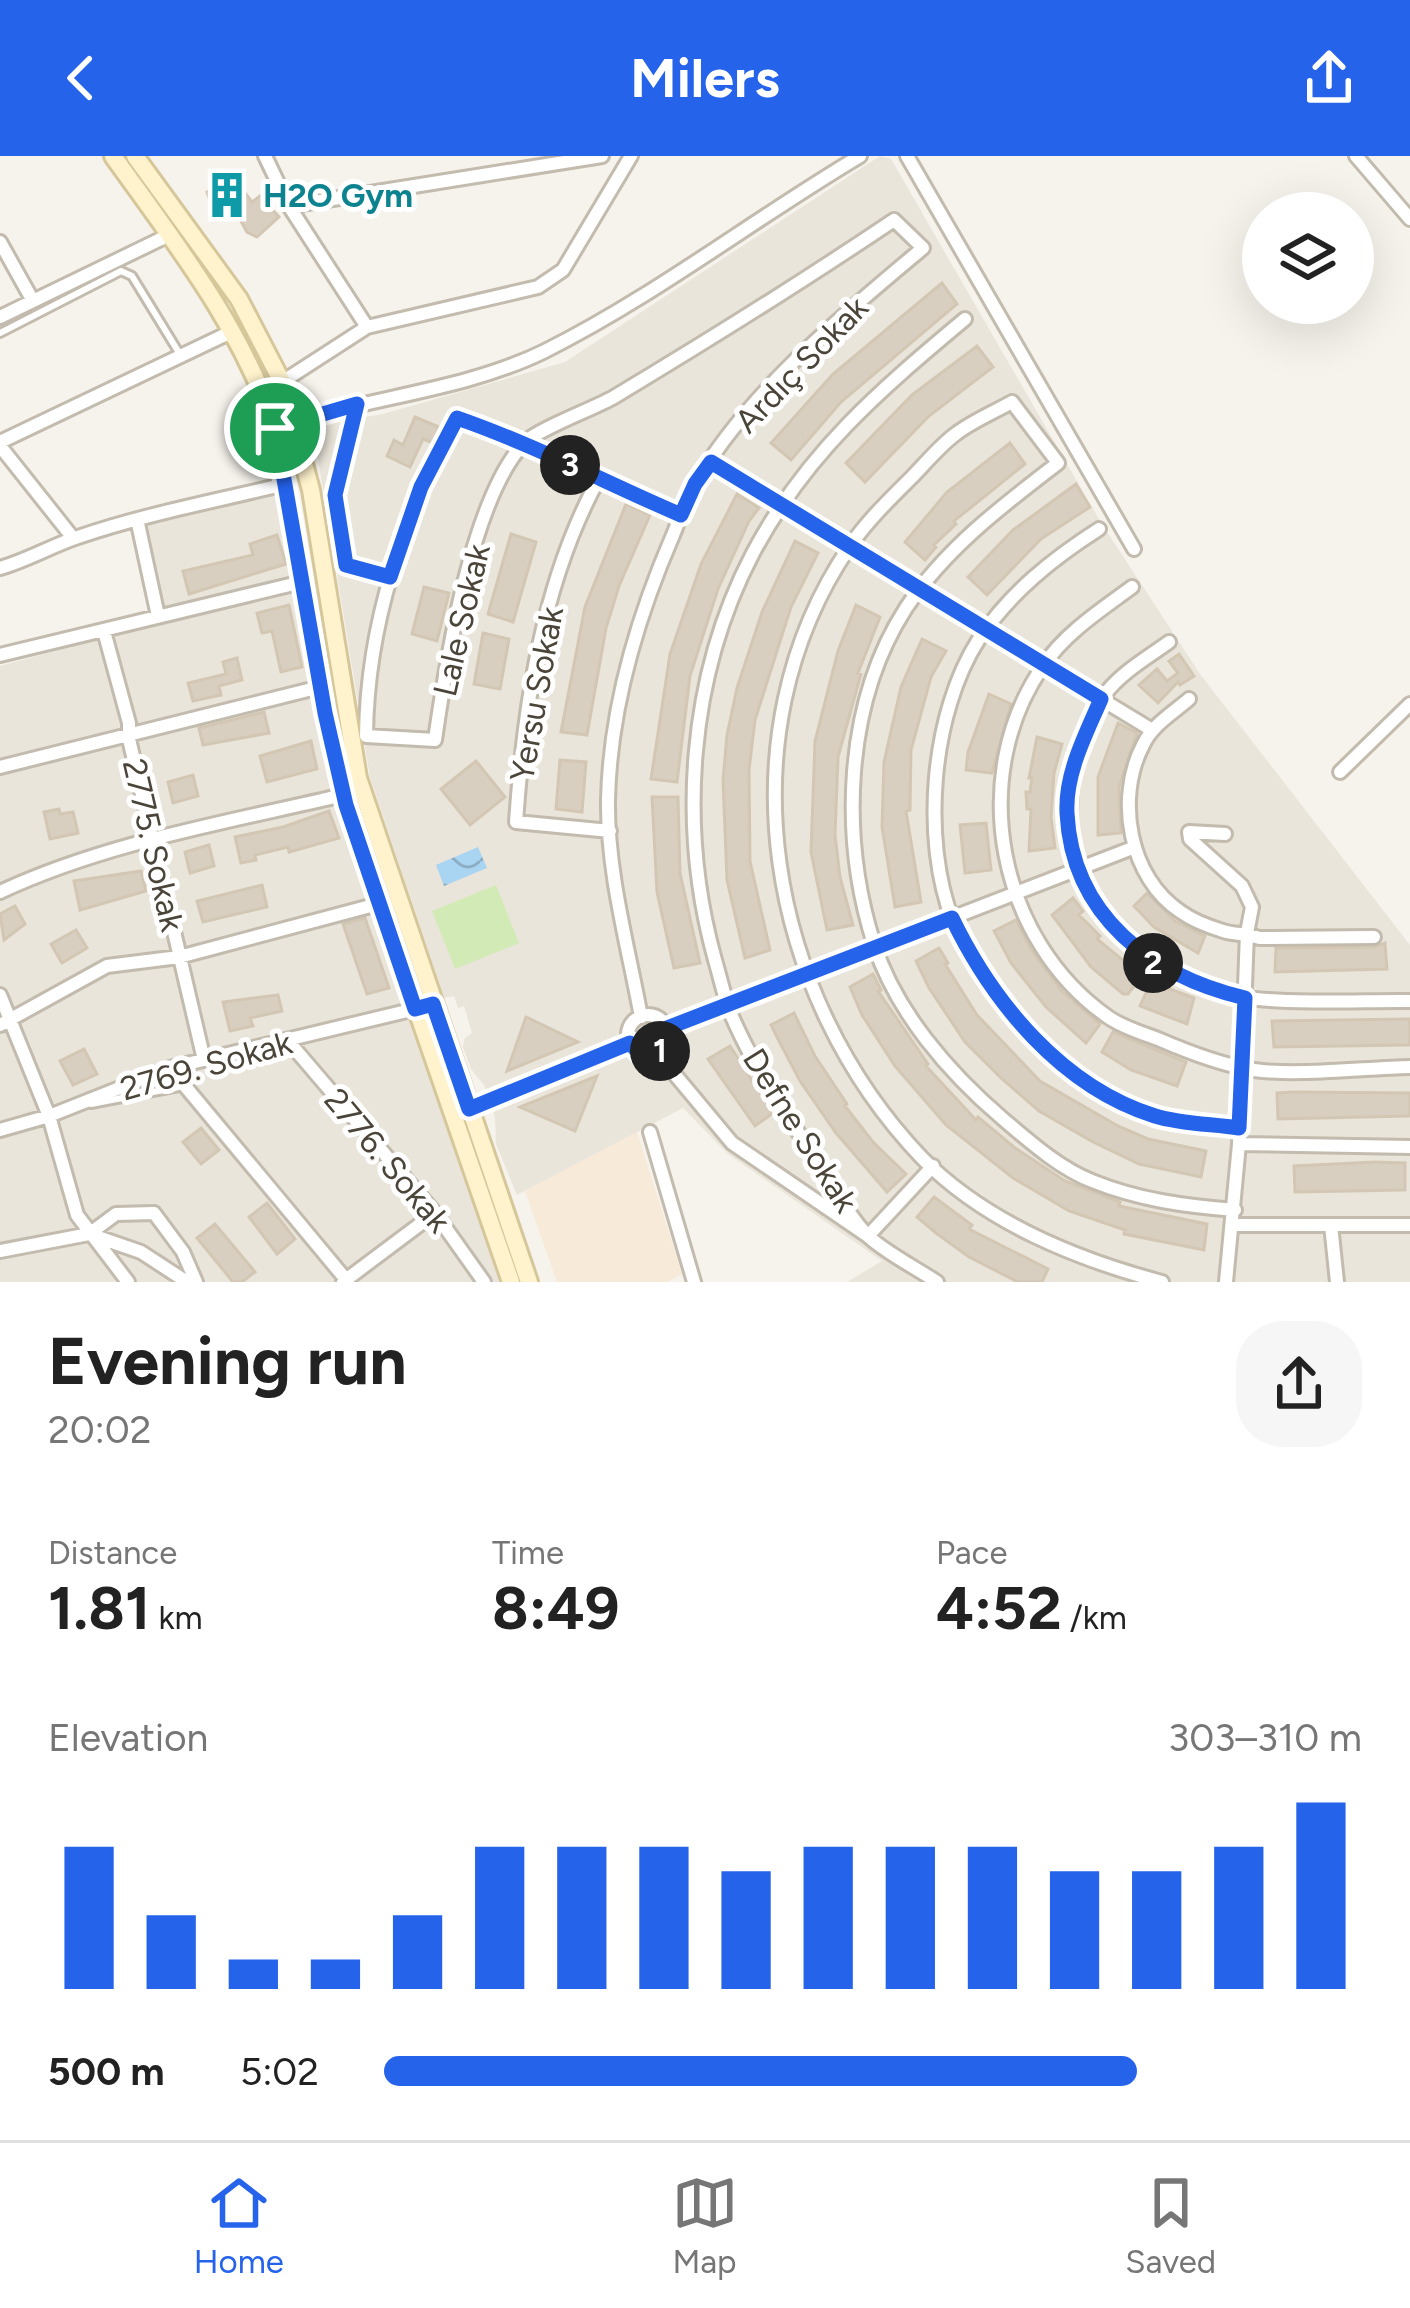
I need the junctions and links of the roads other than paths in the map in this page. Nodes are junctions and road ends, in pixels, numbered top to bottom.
1 (265, 156) edge
2 (602, 156) edge
3 (631, 156) edge
4 (860, 156) edge
5 (907, 156) edge
6 (1356, 156) edge
7 (122, 157) edge
8 (289, 206) junction
9 (1410, 219) edge
10 (169, 235) junction
11 (0, 242) edge
12 (33, 301) junction
13 (0, 317) edge
14 (965, 320) dead end
15 (367, 327) junction
16 (233, 331) junction
17 (0, 332) edge
18 (181, 356) junction
19 (282, 382) junction
20 (357, 404) junction
21 (296, 422) junction
22 (275, 428) junction
23 (526, 442) junction
24 (0, 444) edge
25 (711, 462) junction
26 (598, 480) junction
27 (285, 484) junction
28 (783, 506) junction
29 (681, 515) junction
30 (137, 519) junction
31 (1099, 529) dead end
32 (73, 538) junction
33 (850, 546) junction
34 (1134, 549) dead end
35 (0, 568) edge
36 (390, 577) junction
37 (302, 582) junction
38 (1132, 587) dead end
39 (920, 589) junction
40 (158, 616) junction
41 (988, 630) junction
42 (104, 631) junction
43 (1169, 642) dead end
44 (0, 655) edge
45 (1044, 664) junction
46 (320, 687) junction
47 (1101, 699) junction
48 (1189, 699) dead end
49 (1410, 704) edge
50 (1152, 730) junction
51 (129, 733) junction
52 (0, 767) edge
53 (1340, 772) dead end
54 (344, 795) junction
55 (610, 831) junction
56 (1225, 834) dead end
57 (153, 840) junction
58 (1135, 847) junction
59 (1079, 868) junction
60 (0, 892) edge
61 (1015, 893) junction
62 (378, 904) junction
63 (952, 918) junction
64 (1247, 933) junction
65 (1374, 937) dead end
66 (875, 947) junction
67 (179, 957) junction
68 (805, 975) junction
69 (0, 995) edge
70 (1245, 998) junction
71 (1410, 1001) edge
72 (728, 1004) junction
73 (424, 1006) junction
74 (641, 1017) junction
75 (6, 1022) edge
76 (667, 1028) junction
77 (288, 1041) junction
78 (630, 1043) junction
79 (657, 1053) junction
80 (204, 1060) junction
81 (1243, 1067) junction
82 (1410, 1067) edge
83 (170, 1068) junction
84 (185, 1086) junction
85 (70, 1108) junction
86 (461, 1112) junction
87 (49, 1116) junction
88 (1239, 1128) junction
89 (0, 1130) edge
90 (650, 1132) dead end
91 (1239, 1144) junction
92 (1410, 1147) edge
93 (933, 1166) junction
94 (435, 1213) junction
95 (1234, 1218) junction
96 (1331, 1225) junction
97 (1410, 1225) edge
98 (89, 1234) junction
99 (868, 1236) junction
100 (0, 1251) edge
101 (345, 1281) edge
102 (128, 1282) edge
103 (187, 1282) edge
104 (196, 1282) edge
105 (484, 1282) edge
106 (511, 1282) edge
107 (529, 1282) edge
108 (694, 1282) edge
109 (937, 1282) edge
110 (1162, 1282) edge
111 (1226, 1282) edge
112 (1336, 1282) edge

1 - 8 street
2 - 8 street
3 - 15 street
4 - 20 street
5 - 34 street
6 - 9 street
7 - 10 main road
7 - 19 main road
8 - 15 street
10 - 12 street
10 - 16 main road
11 - 12 street
12 - 13 street
14 - 28 street, Defne Sokak
15 - 19 street
16 - 18 street
16 - 22 main road
17 - 18 lane
18 - 24 street
19 - 21 main road
20 - 21 street
20 - 36 street
21 - 22 street
21 - 73 main road
22 - 27 main road
23 - 25 street, Ardıç Sokak
23 - 26 street
23 - 36 street
23 - 36 street, Lale Sokak
24 - 32 street
25 - 28 street
25 - 29 street, Ardıç Sokak
26 - 29 street
26 - 55 street, Yersu Sokak
27 - 30 street
27 - 37 main road
28 - 33 street
28 - 72 street, Defne Sokak
29 - 55 street, Ardıç Sokak
30 - 32 street
30 - 40 street
31 - 41 street
32 - 35 street
33 - 39 street
33 - 39 street
33 - 68 street
37 - 40 street
37 - 46 main road
38 - 45 street
39 - 41 street
39 - 66 street
40 - 42 street
41 - 45 street
41 - 63 street
42 - 44 street
42 - 51 street, 2775. Sokak
43 - 47 street
45 - 47 street
45 - 61 street
46 - 51 street
46 - 54 main road
47 - 50 street
47 - 59 street
48 - 50 street
49 - 53 street
50 - 58 street
51 - 52 street
51 - 57 street, 2775. Sokak
54 - 57 street
54 - 62 main road
55 - 74 street, Ardıç Sokak
56 - 64 street
57 - 60 street
57 - 67 street, 2775. Sokak
58 - 59 street
58 - 64 street
59 - 61 street
59 - 70 street
61 - 63 street
61 - 81 street
62 - 67 street
62 - 73 main road
63 - 66 street
63 - 88 street
64 - 65 street
64 - 70 street
66 - 68 street
66 - 95 street
67 - 75 street
67 - 80 street, 2775. Sokak
68 - 72 street
68 - 93 street
69 - 75 street
70 - 71 street
70 - 81 street
72 - 76 street
72 - 99 street, Defne Sokak
73 - 77 street, 2769. Sokak
73 - 86 main road
74 - 76 street
74 - 78 street
75 - 87 street
76 - 79 street
77 - 80 street, 2769. Sokak
77 - 94 street, 2776. Sokak
78 - 79 street
78 - 86 street
79 - 99 street
80 - 83 street, 2769. Sokak
81 - 82 street
81 - 88 street
83 - 84 street
83 - 85 street, 2769. Sokak
84 - 85 lane
84 - 101 street
85 - 87 street, 2769. Sokak
86 - 106 main road
86 - 107 main road
87 - 89 street, 2769. Sokak
87 - 98 street
88 - 91 street
90 - 108 street
91 - 92 street
91 - 95 street
93 - 99 street
93 - 110 street
94 - 101 street
94 - 105 street, 2776. Sokak
95 - 96 street
95 - 111 street
96 - 97 street
96 - 112 street
98 - 100 street
98 - 102 street
98 - 103 street
98 - 104 street
99 - 109 street, Defne Sokak

